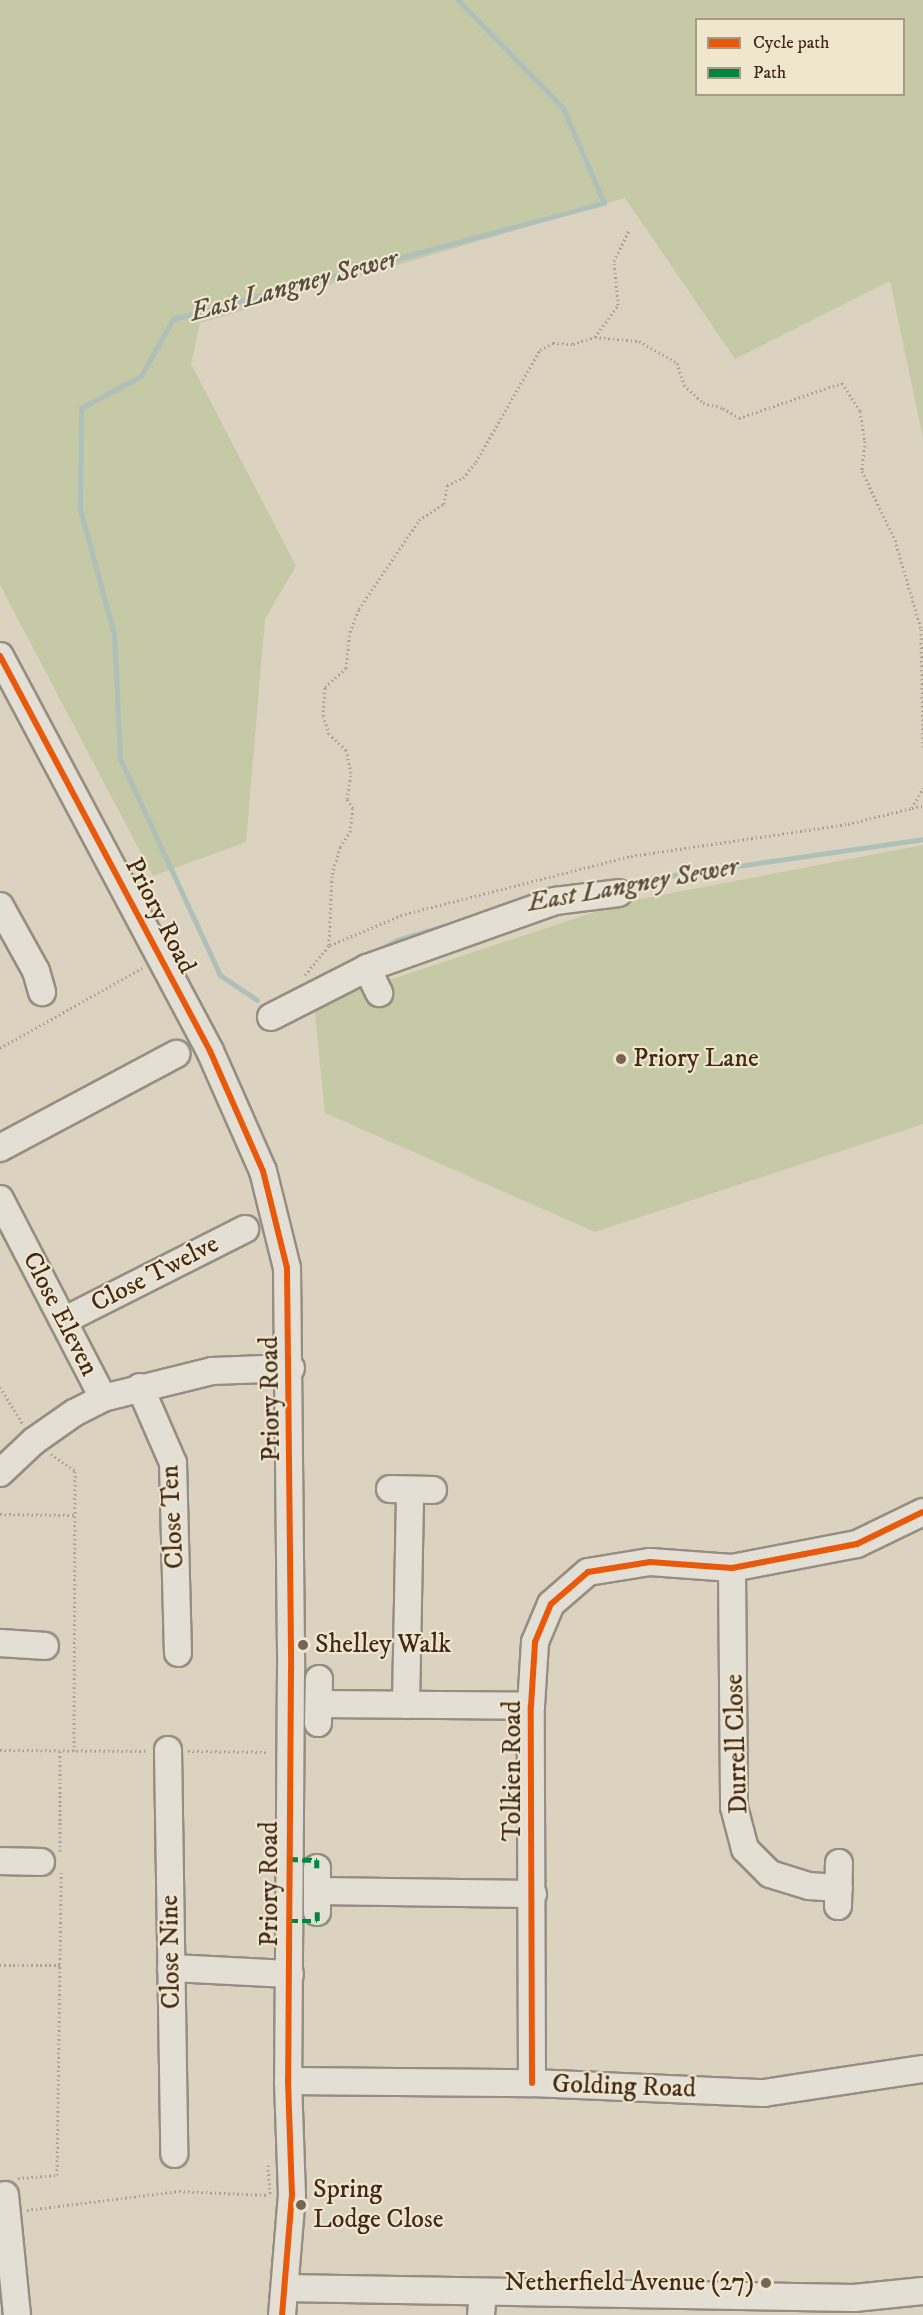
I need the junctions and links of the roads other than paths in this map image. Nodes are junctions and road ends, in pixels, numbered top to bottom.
1 (0, 656) edge
2 (619, 893) dead end
3 (0, 906) edge
4 (367, 968) junction
5 (42, 992) dead end
6 (379, 993) dead end
7 (271, 1017) dead end
8 (176, 1054) dead end
9 (0, 1148) edge
10 (0, 1199) edge
11 (245, 1229) dead end
12 (65, 1320) junction
13 (291, 1368) junction
14 (140, 1387) junction
15 (104, 1398) junction
16 (0, 1473) edge
17 (411, 1490) dead end
18 (923, 1512) edge
19 (732, 1568) junction
20 (0, 1643) edge
21 (45, 1646) dead end
22 (178, 1653) dead end
23 (319, 1702) dead end
24 (406, 1705) junction
25 (531, 1706) junction
26 (168, 1750) dead end
27 (0, 1861) edge
28 (54, 1863) road end
29 (839, 1863) dead end
30 (317, 1890) dead end
31 (533, 1894) junction
32 (171, 1968) junction
33 (290, 1974) junction
34 (923, 2069) edge
35 (288, 2081) junction
36 (532, 2083) junction
37 (174, 2154) dead end
38 (8, 2195) road end
39 (285, 2288) junction
40 (923, 2291) edge
41 (482, 2304) edge
42 (762, 2306) edge
43 (17, 2315) edge
44 (282, 2315) edge

1 - 13 street, Priory Road
2 - 4 street
3 - 5 street
4 - 6 street
4 - 7 street
8 - 9 street
10 - 12 street, Close Eleven
11 - 12 street, Close Twelve
12 - 15 street, Close Eleven
13 - 14 street
13 - 33 street, Priory Road
14 - 15 street
14 - 22 street, Close Ten
15 - 16 street
17 - 24 street
18 - 19 street, Tolkien Road
19 - 25 street, Tolkien Road
19 - 29 street, Durrell Close
20 - 21 street
23 - 24 street
24 - 25 street
25 - 31 street, Tolkien Road
26 - 32 street, Close Nine
27 - 28 street
30 - 31 street
31 - 36 street, Tolkien Road
32 - 33 street
32 - 37 street, Close Nine
33 - 35 street, Priory Road
34 - 36 street, Golding Road
35 - 36 street, Golding Road
35 - 39 street, Priory Road
38 - 43 street
39 - 41 street
39 - 44 street, Priory Road
40 - 42 street
41 - 42 street

